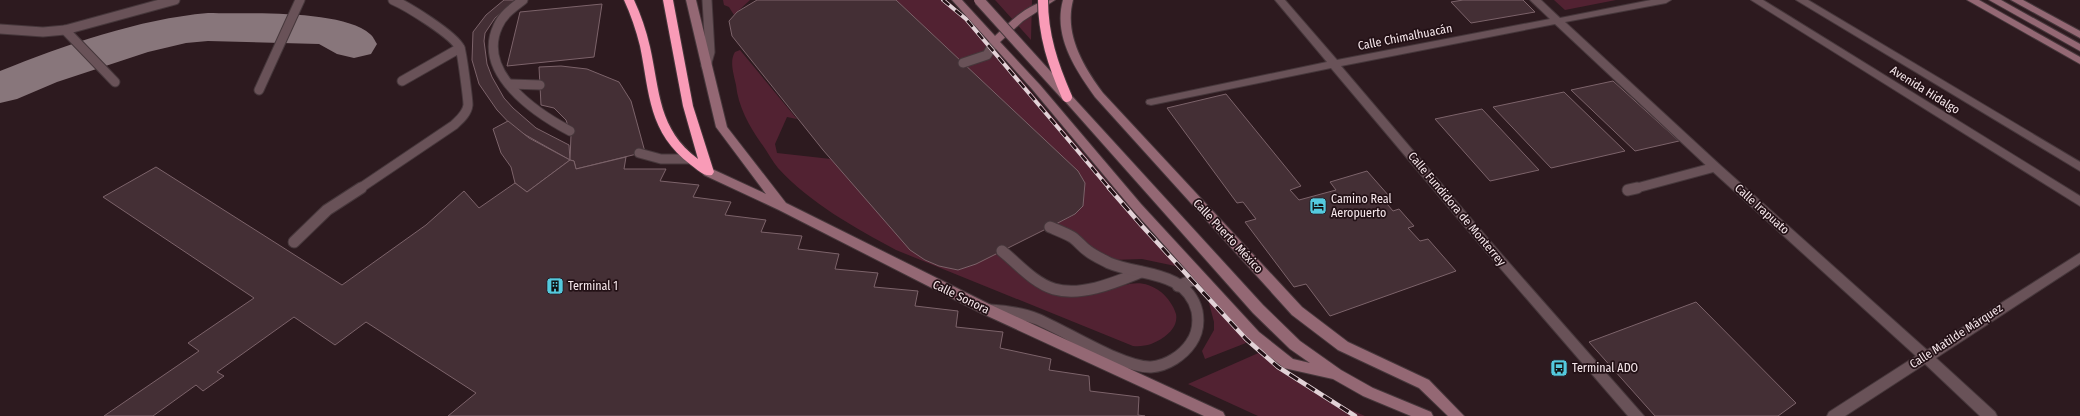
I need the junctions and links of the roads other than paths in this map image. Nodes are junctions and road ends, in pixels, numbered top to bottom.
1 (175, 0) edge
2 (300, 0) edge
3 (393, 0) edge
4 (523, 0) edge
5 (629, 0) edge
6 (668, 0) edge
7 (691, 0) edge
8 (707, 0) edge
9 (957, 0) edge
10 (979, 0) edge
11 (1043, 0) edge
12 (1050, 0) edge
13 (1068, 0) edge
14 (1280, 0) edge
15 (1535, 0) edge
16 (1666, 0) edge
17 (1756, 0) edge
18 (1800, 0) edge
19 (1972, 0) edge
20 (1994, 0) edge
21 (2016, 0) edge
22 (1558, 21) junction
23 (0, 29) edge
24 (65, 30) junction
25 (2080, 35) edge
26 (995, 41) junction
27 (460, 48) junction
28 (2080, 48) edge
29 (2080, 61) edge
30 (963, 63) dead end
31 (1334, 64) junction
32 (706, 66) junction
33 (402, 81) dead end
34 (115, 82) dead end
35 (510, 84) junction
36 (540, 85) dead end
37 (259, 90) dead end
38 (1067, 97) junction
39 (1151, 102) dead end
40 (570, 131) dead end
41 (639, 153) dead end
42 (688, 159) junction
43 (1715, 167) junction
44 (2080, 167) edge
45 (708, 172) junction
46 (1628, 190) dead end
47 (2080, 202) edge
48 (783, 207) junction
49 (1050, 227) dead end
50 (294, 242) dead end
51 (1002, 251) dead end
52 (2080, 258) edge
53 (1141, 272) junction
54 (1200, 277) junction
55 (1178, 286) junction
56 (986, 309) junction
57 (1925, 356) junction
58 (1336, 374) junction
59 (1218, 416) edge
60 (1426, 416) edge
61 (1457, 416) edge
62 (1637, 416) edge
63 (1834, 416) edge
64 (1990, 416) edge

1 - 24 lane
2 - 37 lane
3 - 27 lane
4 - 35 lane
5 - 42 highway
6 - 45 highway
7 - 32 street
8 - 32 lane
9 - 26 street
10 - 38 street, bridge
11 - 38 highway, bridge
12 - 26 street
13 - 61 street, Calle Puerto México
14 - 31 street, Calle Fundidora de Monterrey
15 - 22 street, Calle Irapuato
16 - 22 street, Calle Chimalhuacán
17 - 47 street, Avenida Hidalgo
18 - 44 street, Avenida Hidalgo
19 - 29 street
20 - 28 street
21 - 25 street
22 - 31 street, Calle Chimalhuacán
22 - 43 street, Calle Irapuato
23 - 24 lane
24 - 34 lane
26 - 30 lane
26 - 54 street
27 - 33 lane
27 - 50 lane
31 - 39 street, Calle Chimalhuacán
31 - 62 street, Calle Fundidora de Monterrey
32 - 48 street
35 - 36 lane
35 - 40 lane
38 - 58 street
41 - 42 lane
42 - 45 highway
43 - 46 lane
43 - 57 street, Calle Irapuato
45 - 48 street, Calle Sonora
48 - 56 street, Calle Sonora
49 - 53 lane
51 - 53 lane
52 - 57 street, Calle Matilde Márquez
53 - 55 lane
54 - 55 lane
54 - 58 street
55 - 56 lane
56 - 59 street, Calle Sonora
57 - 63 street, Calle Matilde Márquez
57 - 64 street, Calle Irapuato
58 - 60 street

